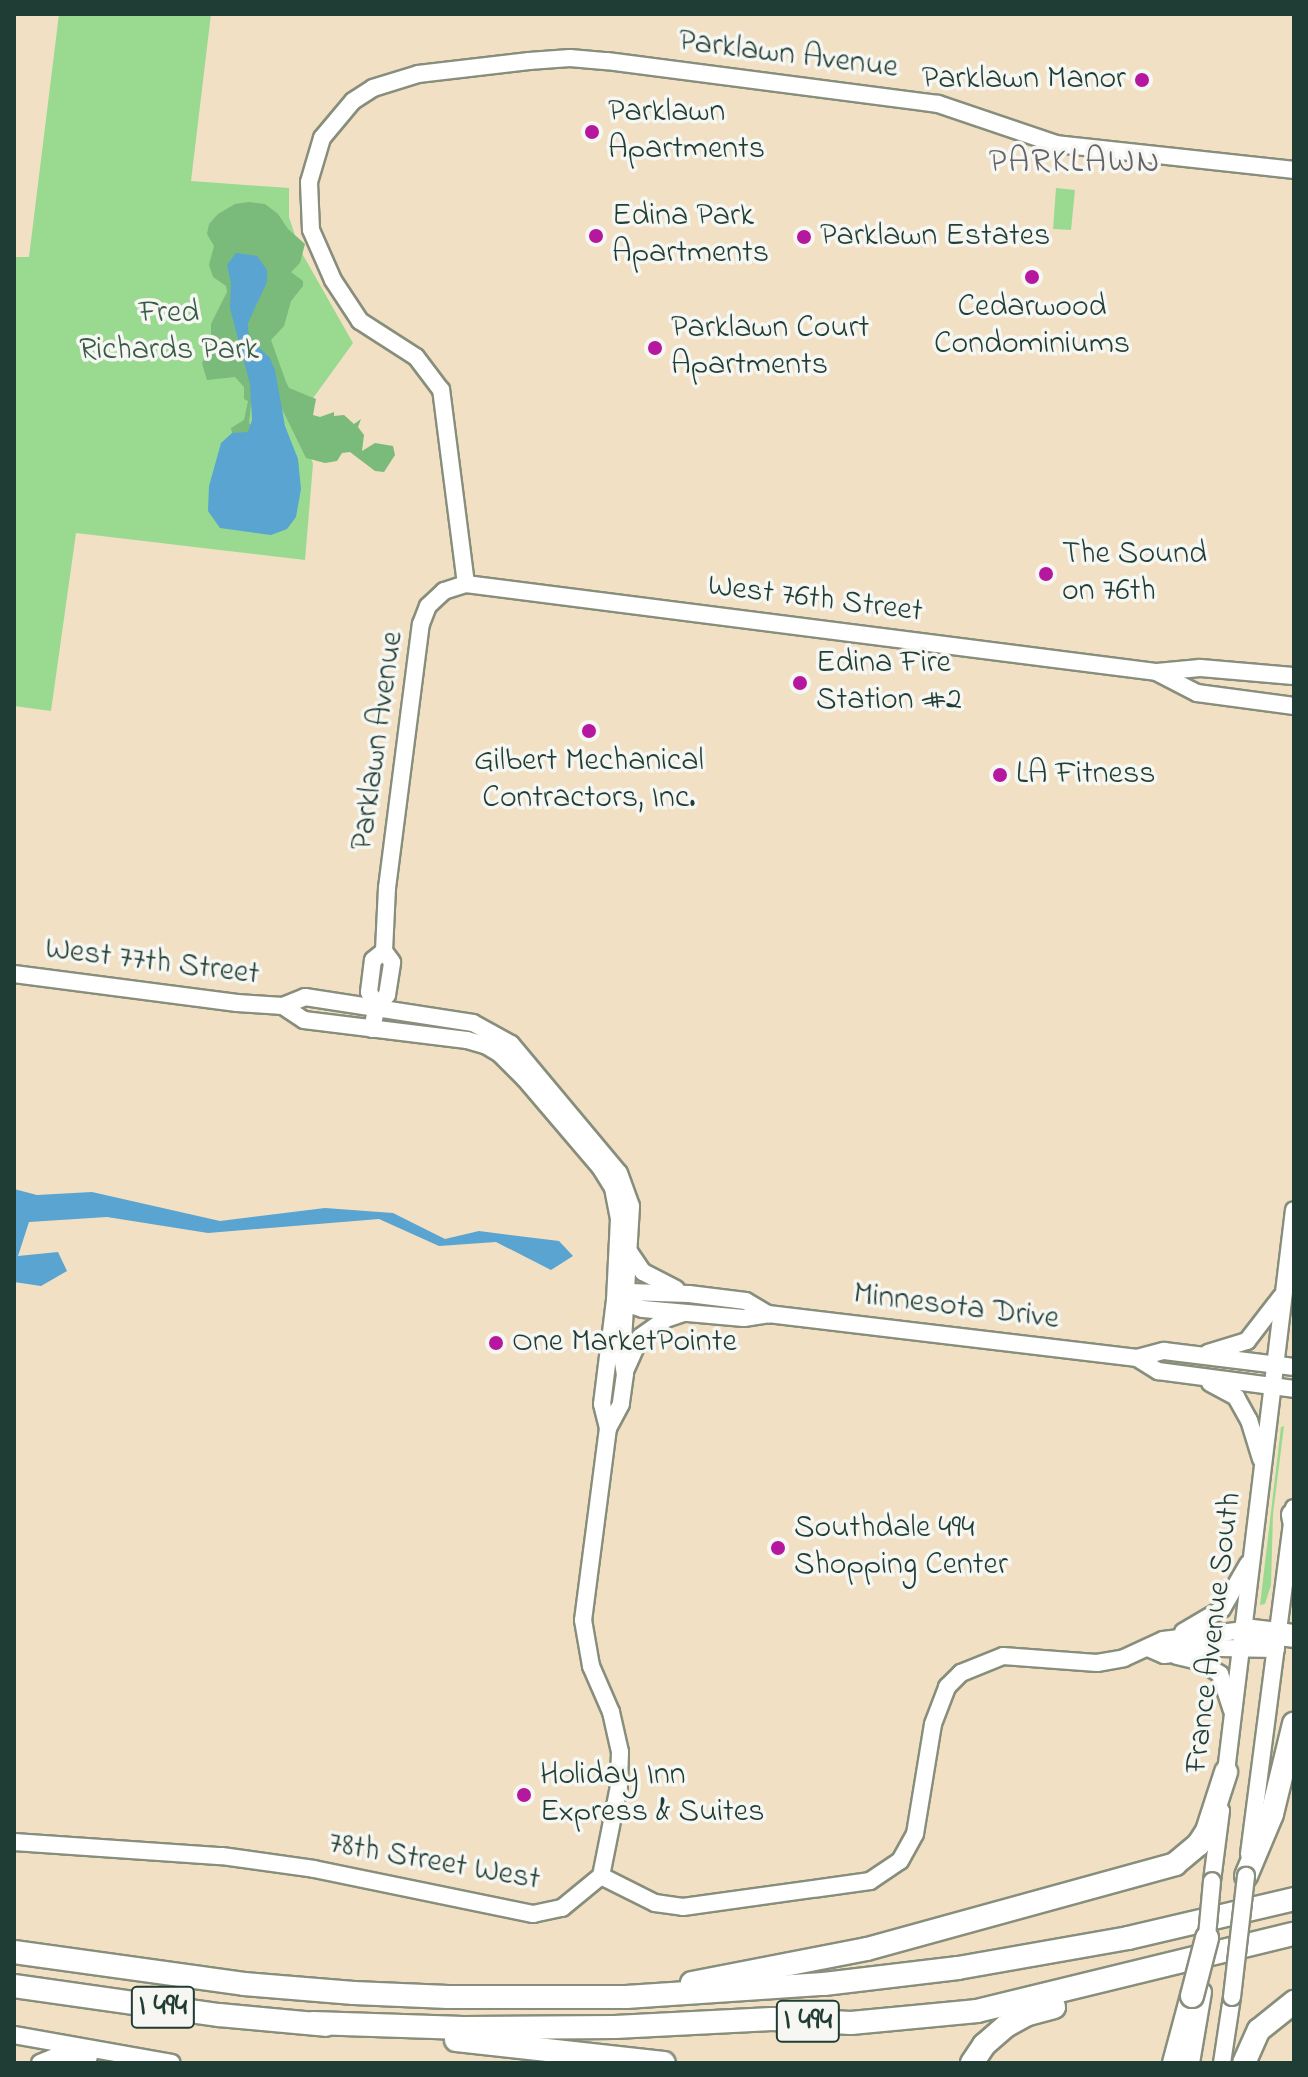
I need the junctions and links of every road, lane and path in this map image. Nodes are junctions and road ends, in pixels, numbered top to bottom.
1 (1294, 170) edge
2 (466, 584) junction
3 (1157, 672) junction
4 (1294, 676) edge
5 (1294, 706) edge
6 (14, 974) edge
7 (283, 1006) junction
8 (377, 1006) junction
9 (372, 1029) junction
10 (1294, 1210) edge
11 (630, 1252) junction
12 (1284, 1292) junction
13 (689, 1294) junction
14 (623, 1299) junction
15 (688, 1311) junction
16 (768, 1314) junction
17 (1193, 1355) junction
18 (1137, 1358) junction
19 (1275, 1364) junction
20 (1294, 1367) edge
21 (625, 1374) junction
22 (1194, 1376) junction
23 (1272, 1386) junction
24 (1294, 1389) edge
25 (608, 1428) junction
26 (1263, 1480) junction
27 (1294, 1507) edge
28 (1294, 1518) edge
29 (1254, 1552) junction
30 (1243, 1639) junction
31 (1282, 1639) edge
32 (1159, 1648) junction
33 (1233, 1715) junction
34 (1294, 1724) edge
35 (1226, 1772) junction
36 (14, 1842) edge
37 (601, 1876) junction
38 (1246, 1876) junction
39 (1294, 1889) edge
40 (1294, 1899) edge
41 (1157, 1932) junction
42 (1294, 1934) edge
43 (1207, 1938) joint
44 (14, 1952) edge
45 (1192, 1958) junction
46 (14, 1986) edge
47 (1198, 1994) junction
48 (626, 1997) junction
49 (1294, 2002) edge
50 (313, 2023) junction
51 (14, 2035) edge
52 (166, 2062) edge
53 (40, 2063) edge
54 (664, 2063) edge
55 (972, 2063) edge
56 (1174, 2063) edge
57 (1191, 2063) edge
58 (1222, 2063) edge
59 (1244, 2063) edge

1 - 2 street, Parklawn Avenue
2 - 3 street, West 76th Street
2 - 8 street, Parklawn Avenue
3 - 4 street, West 76th Street
3 - 5 street, West 76th Street
6 - 7 street, West 77th Street
7 - 8 street, West 77th Street
7 - 9 street, West 77th Street
8 - 9 street, Parklawn Avenue
8 - 11 street, West 77th Street
9 - 14 street, West 77th Street
10 - 12 street, France Avenue South
11 - 13 street
11 - 14 street, West 77th Street
12 - 17 street
12 - 19 street, France Avenue South
13 - 14 street, Minnesota Drive
13 - 16 street, Minnesota Drive
14 - 15 street, Minnesota Drive
14 - 21 street
14 - 25 street
15 - 16 street, Minnesota Drive
15 - 21 street
16 - 18 street, Minnesota Drive
17 - 18 street, Minnesota Drive
17 - 19 street, Minnesota Drive
18 - 22 street, Minnesota Drive
19 - 20 street, Minnesota Drive
19 - 23 street, France Avenue South
21 - 25 street
22 - 23 street, Minnesota Drive
22 - 26 street
23 - 24 street, Minnesota Drive
23 - 26 street, France Avenue South
25 - 37 street
26 - 29 street, France Avenue South
27 - 28 street, France Avenue South
28 - 31 street, France Avenue South
29 - 30 street, France Avenue South
29 - 32 street
30 - 31 highway
30 - 32 street
30 - 33 street, France Avenue South
31 - 38 street, France Avenue South
32 - 33 street
32 - 37 street
33 - 35 street, France Avenue South
34 - 38 highway
35 - 43 street, France Avenue South, bridge
35 - 48 highway
36 - 37 street, 78th Street West
38 - 58 street, France Avenue South, bridge
39 - 41 highway
40 - 41 highway, I 494
41 - 48 highway, I 494
42 - 45 highway, I 494
43 - 47 highway, bridge
44 - 48 highway, I 494
45 - 50 highway, I 494
45 - 55 highway
46 - 50 highway, I 494
47 - 56 highway
47 - 57 street
49 - 59 highway
50 - 54 highway
51 - 52 street
52 - 53 street

